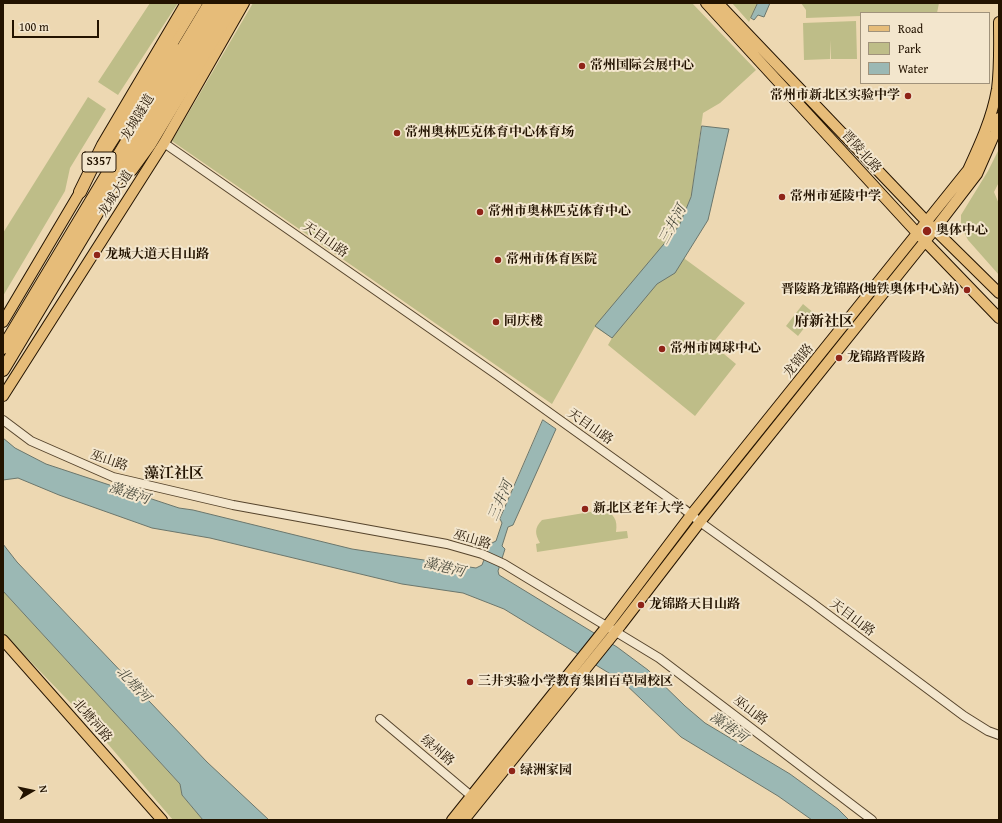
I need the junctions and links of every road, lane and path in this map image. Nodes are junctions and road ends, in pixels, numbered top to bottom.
1 (187, 3) edge
2 (197, 3) edge
3 (210, 3) edge
4 (223, 3) edge
5 (234, 3) edge
6 (244, 3) edge
7 (706, 3) edge
8 (718, 3) edge
9 (999, 22) edge
10 (172, 46) junction
11 (999, 118) edge
12 (164, 143) junction
13 (80, 192) junction
14 (927, 222) junction
15 (934, 230) junction
16 (921, 237) junction
17 (47, 286) junction
18 (999, 293) edge
19 (999, 318) edge
20 (3, 322) edge
21 (3, 348) edge
22 (3, 370) edge
23 (3, 396) edge
24 (3, 420) edge
25 (691, 515) junction
26 (700, 522) junction
27 (609, 632) junction
28 (3, 640) edge
29 (3, 646) edge
30 (380, 719) dead end
31 (999, 735) edge
32 (475, 799) junction
33 (154, 820) edge
34 (162, 820) edge
35 (452, 820) edge
36 (464, 820) edge
37 (872, 820) edge

1 - 13 highway
2 - 10 main road, S357
3 - 17 highway, 龙城隧道
4 - 17 highway, 龙城隧道
5 - 17 highway
6 - 12 main road, 龙城大道
7 - 16 main road, 晋陵北路
8 - 14 main road, 晋陵北路
9 - 14 main road, 龙锦路
10 - 13 main road, S357
10 - 17 highway
11 - 15 main road, 龙锦路
12 - 23 main road, 龙城大道
12 - 25 street, 天目山路
13 - 20 main road, S357
14 - 15 main road, 晋陵北路
14 - 16 main road, 龙锦路
15 - 16 main road, 龙锦路
15 - 18 main road, 晋陵北路
16 - 19 main road, 晋陵北路
16 - 25 main road, 龙锦路
16 - 26 main road, 龙锦路
17 - 21 highway
17 - 22 highway
24 - 27 street, 巫山路
25 - 26 street, 天目山路
25 - 27 main road, 龙锦路
26 - 27 main road, 龙锦路
26 - 31 street, 天目山路
27 - 32 main road
27 - 37 street, 巫山路
28 - 34 main road, 北塘河路
29 - 33 main road, 北塘河路
30 - 32 street, 绿州路
32 - 35 main road
32 - 36 main road

